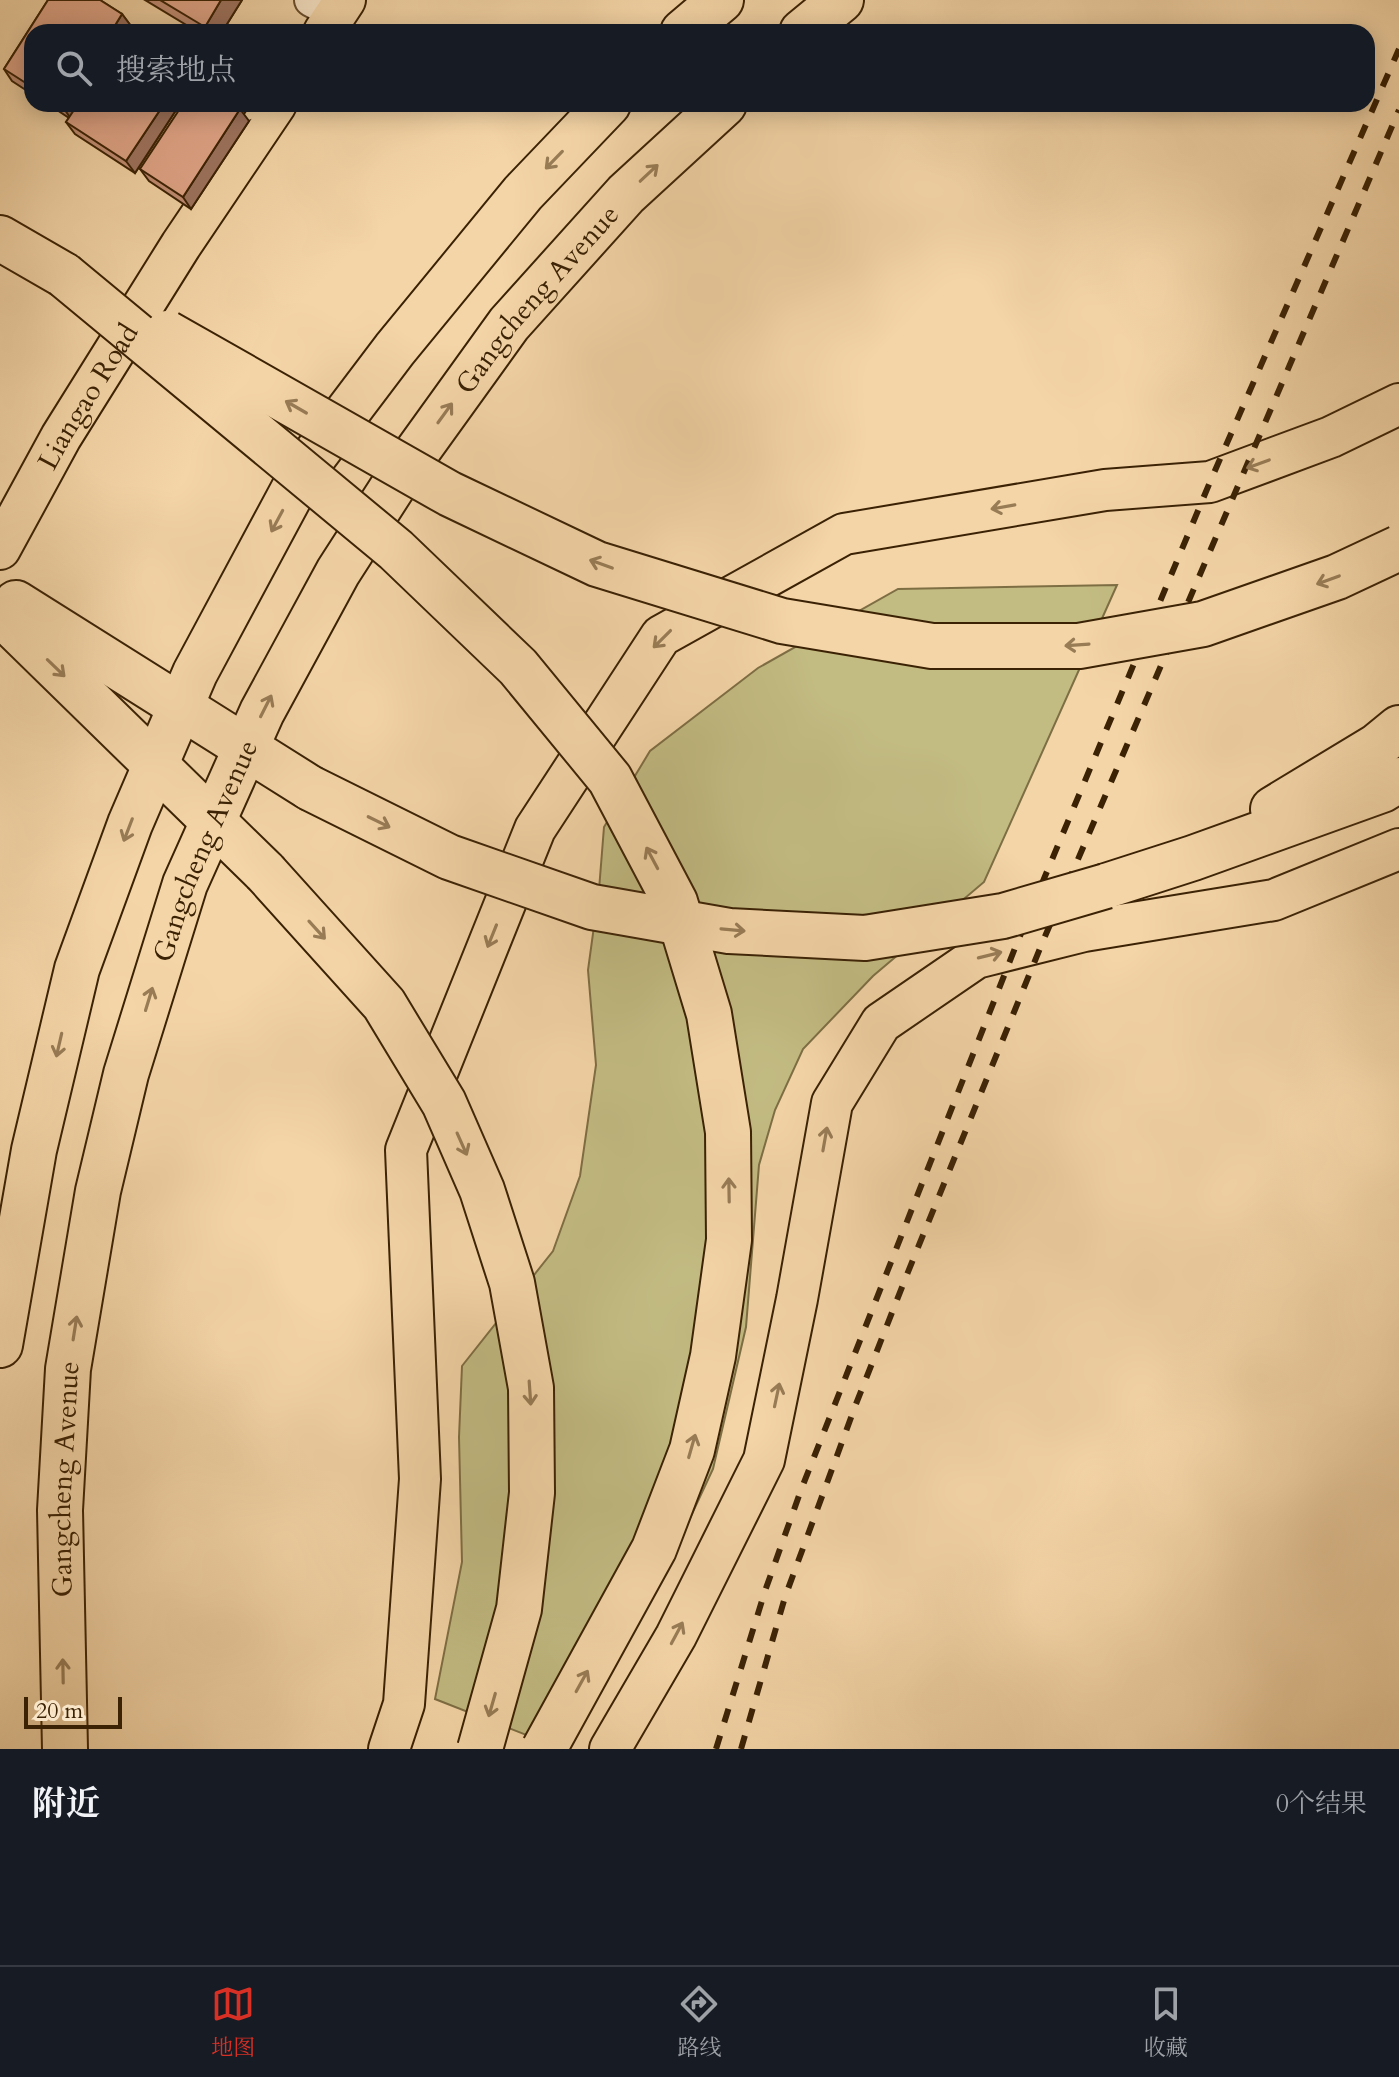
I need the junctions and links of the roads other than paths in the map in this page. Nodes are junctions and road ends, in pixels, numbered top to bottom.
1 (721, 0) edge
2 (841, 0) edge
3 (692, 24) edge
4 (812, 24) edge
5 (271, 112) edge
6 (600, 112) edge
7 (715, 112) edge
8 (0, 238) edge
9 (64, 275) junction
10 (1399, 404) edge
11 (1399, 548) edge
12 (0, 549) edge
13 (0, 593) edge
14 (0, 613) edge
15 (1399, 728) edge
16 (1399, 780) edge
17 (1399, 849) edge
18 (1193, 858) junction
19 (0, 1345) edge
20 (65, 1749) edge
21 (389, 1749) edge
22 (480, 1749) edge
23 (544, 1749) edge
24 (610, 1749) edge

1 - 3 highway
2 - 4 highway
5 - 12 main road, Liangao Road
6 -> 19 highway, bridge
20 -> 7 highway, Gangcheng Avenue, bridge
8 - 9 highway
11 -> 9 highway, bridge
23 -> 9 highway, bridge
10 -> 21 main road
13 -> 18 highway, bridge
14 -> 22 highway, bridge
15 - 18 highway
16 - 18 highway
24 -> 17 main road

